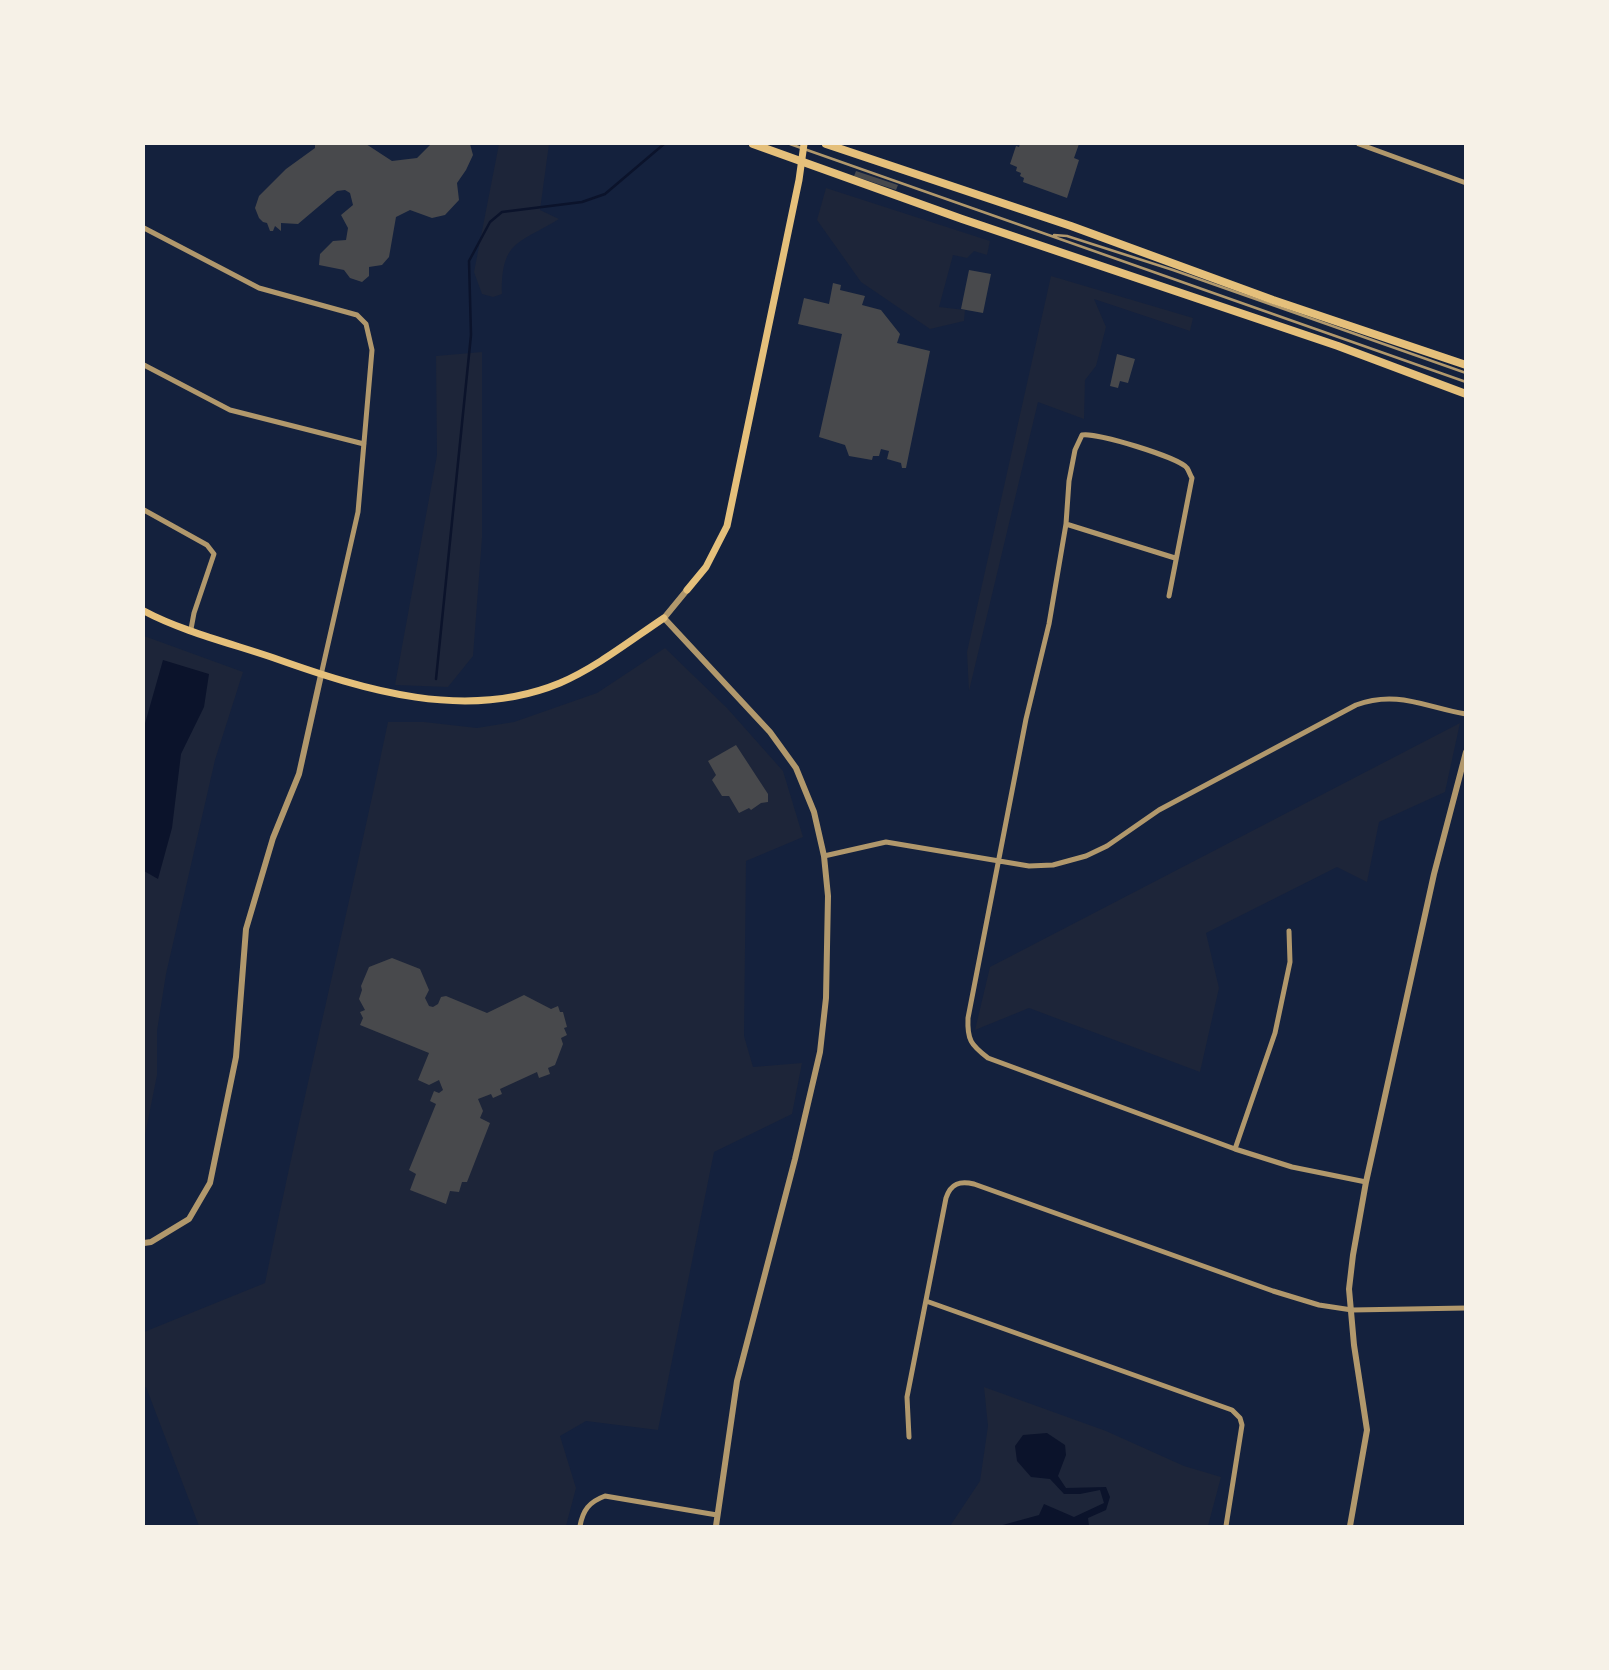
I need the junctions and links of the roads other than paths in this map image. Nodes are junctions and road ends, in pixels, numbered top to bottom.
1 (753, 144) edge
2 (790, 144) edge
3 (827, 144) edge
4 (1359, 144) edge
5 (803, 146) edge
6 (801, 160) junction
7 (1465, 183) edge
8 (144, 228) edge
9 (1052, 235) junction
10 (144, 365) edge
11 (1465, 365) edge
12 (1465, 373) edge
13 (1465, 383) edge
14 (1465, 394) edge
15 (364, 444) junction
16 (144, 510) edge
17 (1066, 524) junction
18 (1175, 558) junction
19 (687, 590) joint
20 (1169, 596) dead end
21 (144, 611) edge
22 (664, 618) junction
23 (191, 629) junction
24 (321, 675) junction
25 (1465, 714) edge
26 (1465, 752) edge
27 (824, 856) junction
28 (998, 862) junction
29 (1289, 931) dead end
30 (1235, 1149) junction
31 (1366, 1182) junction
32 (144, 1243) edge
33 (926, 1301) junction
34 (1465, 1308) edge
35 (1352, 1310) junction
36 (909, 1437) dead end
37 (717, 1515) junction
38 (580, 1527) edge
39 (716, 1527) edge
40 (1226, 1527) edge
41 (1350, 1527) edge

1 - 6 main road
2 - 5 lane
3 - 11 main road
4 - 7 street
5 - 6 main road
5 - 9 lane
6 - 14 main road
6 - 19 main road
8 - 15 street
9 - 12 lane
9 - 13 lane
10 - 15 street
15 - 24 street
16 - 23 street
17 - 18 street
17 - 18 street
17 - 28 street
18 - 20 street
19 - 22 street
21 - 23 main road
22 - 24 main road
22 - 27 street
23 - 24 main road
24 - 32 street
25 - 28 street
26 - 31 street
27 - 28 street
27 - 37 street
28 - 30 street
29 - 30 street
30 - 31 street
31 - 35 street
33 - 35 street
33 - 36 street
33 - 40 street
34 - 35 street
35 - 41 street
37 - 38 street
37 - 39 street

